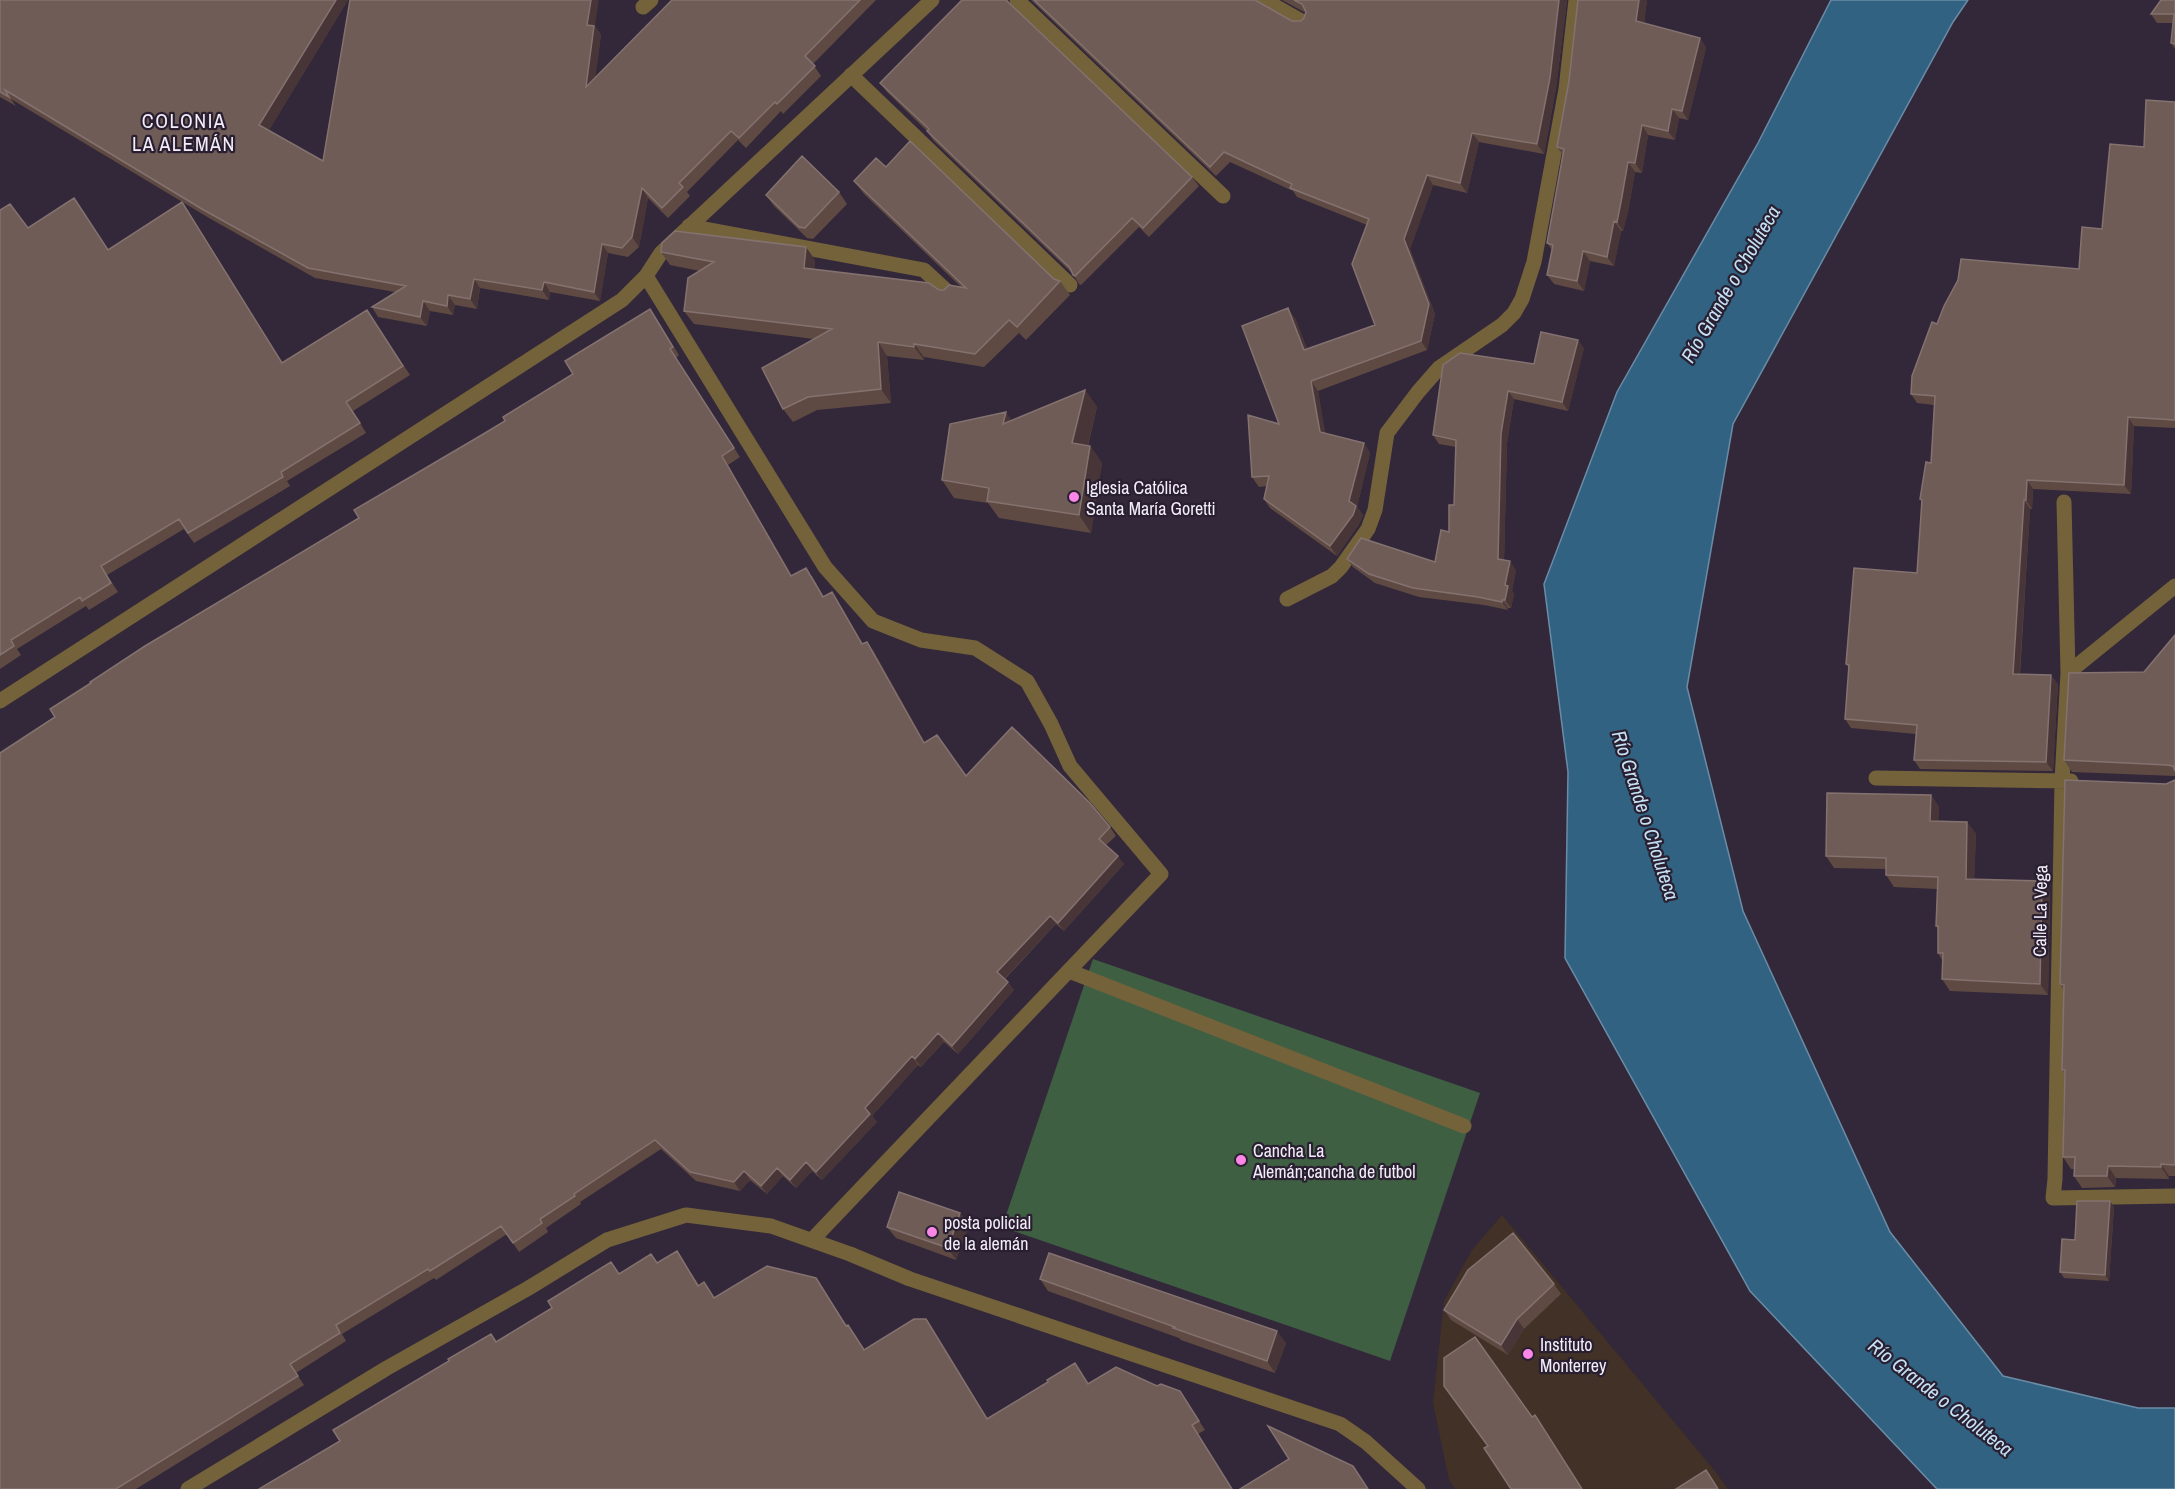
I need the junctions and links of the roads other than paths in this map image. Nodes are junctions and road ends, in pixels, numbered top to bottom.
1 (932, 0) edge
2 (1017, 0) edge
3 (1264, 0) edge
4 (1576, 0) edge
5 (1303, 22) edge
6 (851, 75) junction
7 (1223, 196) dead end
8 (689, 226) junction
9 (645, 276) junction
10 (1070, 285) edge
11 (950, 294) edge
12 (2064, 502) dead end
13 (2175, 586) edge
14 (1287, 599) dead end
15 (2068, 673) junction
16 (0, 701) edge
17 (1876, 777) dead end
18 (2062, 781) junction
19 (2084, 782) edge
20 (1069, 970) junction
21 (1464, 1126) dead end
22 (2175, 1196) edge
23 (812, 1240) junction
24 (188, 1489) edge
25 (1418, 1489) edge

1 - 6 street
2 - 7 street
3 - 5 street
4 - 14 street
6 - 8 street
6 - 10 street
8 - 9 street
8 - 11 street
9 - 16 street
9 - 20 street
12 - 15 street, Calle La Vega
13 - 15 street
15 - 18 street, Calle La Vega
17 - 18 street
18 - 19 street
18 - 22 street, Calle La Vega
20 - 21 street
20 - 23 street
23 - 24 street
23 - 25 street

